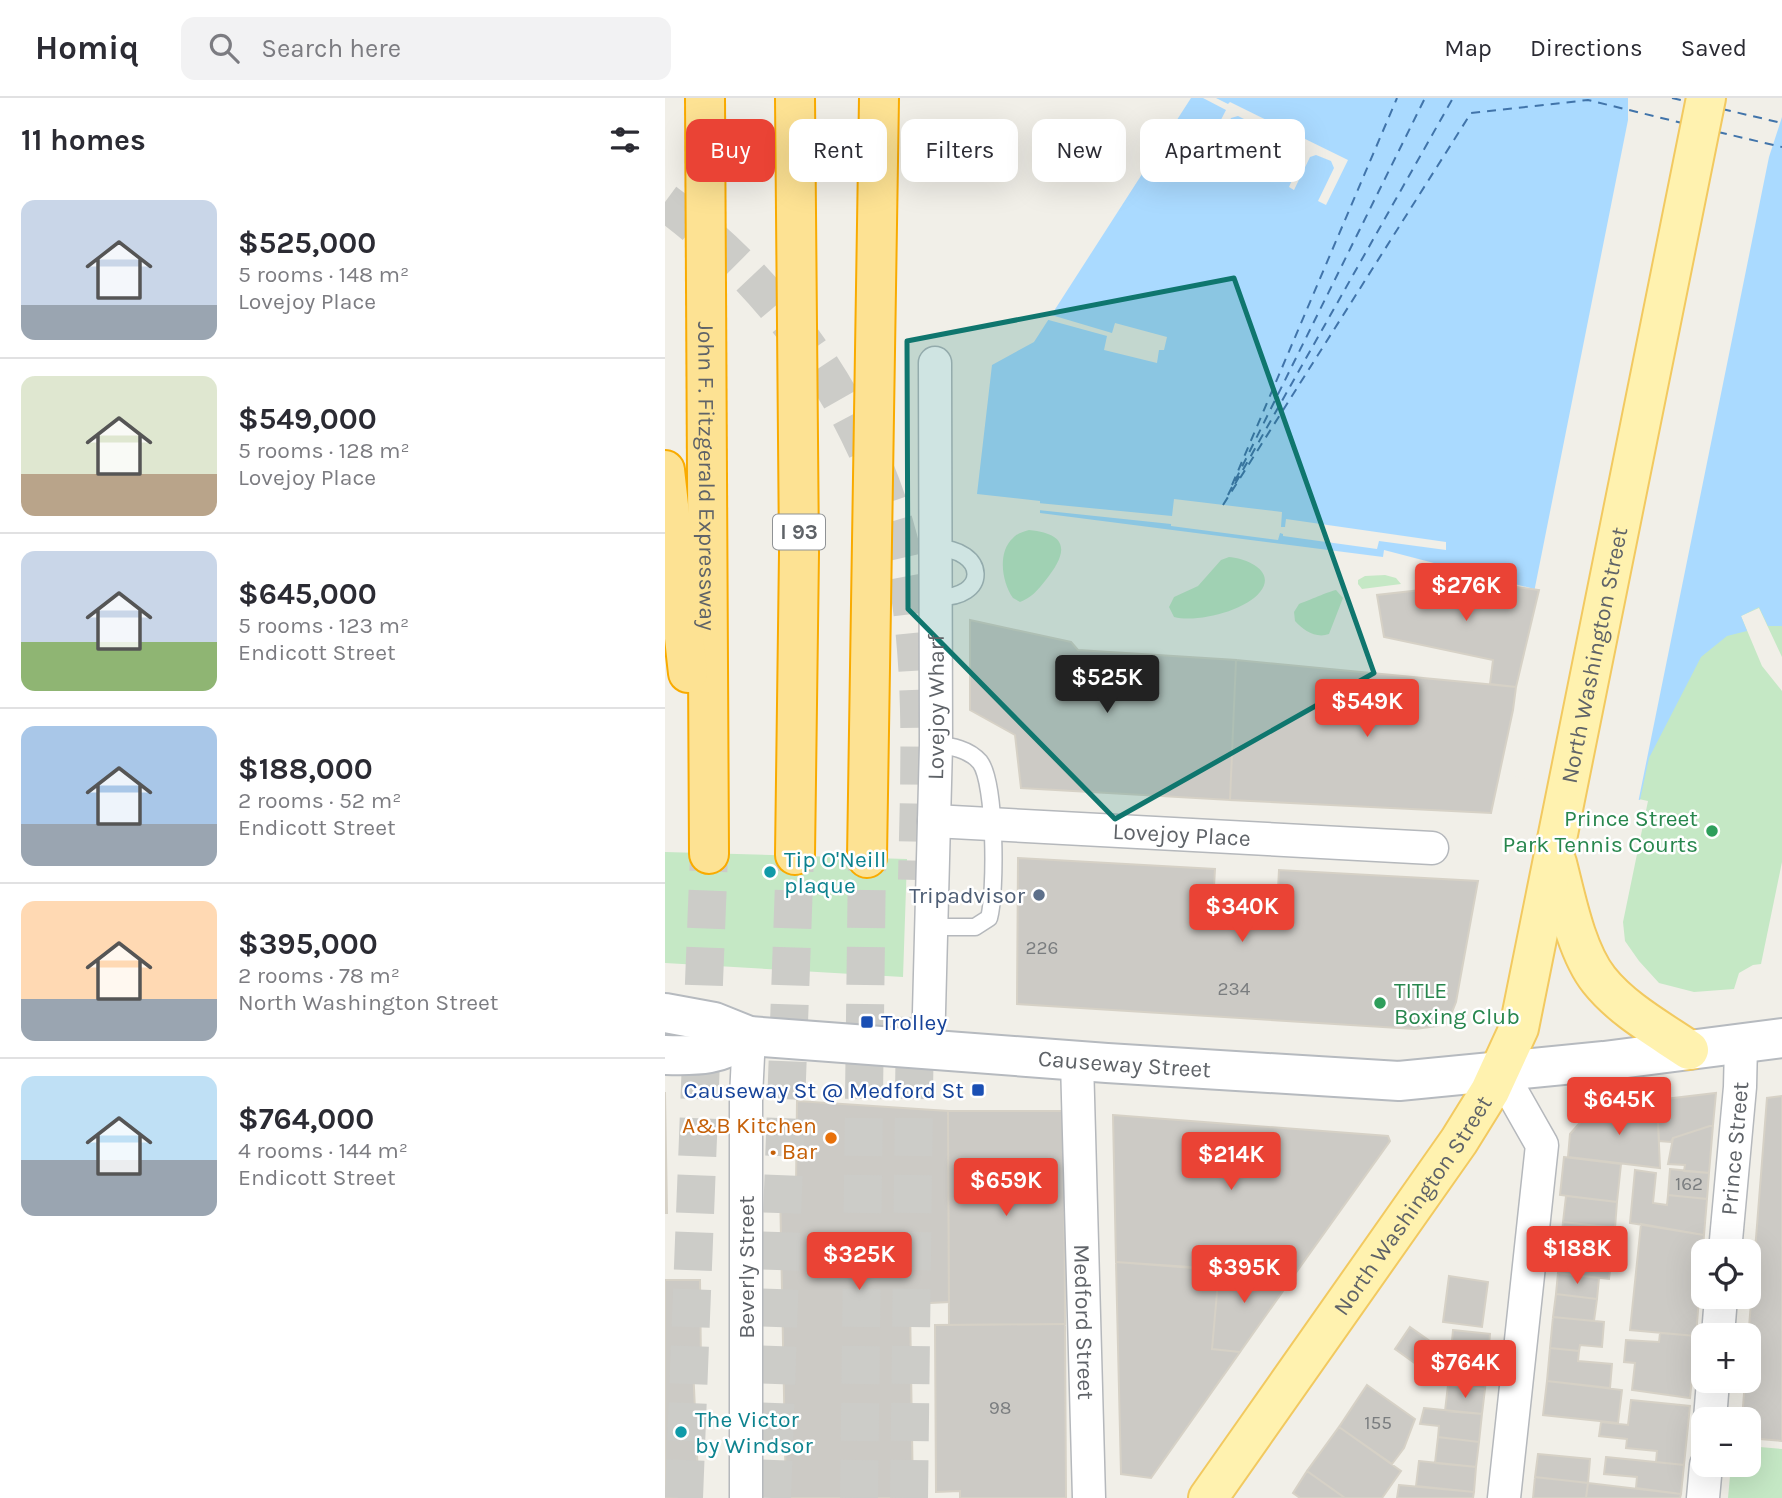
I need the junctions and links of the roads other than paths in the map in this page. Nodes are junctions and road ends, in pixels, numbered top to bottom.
1 (705, 98) edge
2 (796, 98) edge
3 (879, 98) edge
4 (1706, 98) edge
5 (935, 363) dead end
6 (665, 470) edge
7 (935, 548) junction
8 (935, 597) junction
9 (936, 745) junction
10 (934, 821) junction
11 (993, 824) junction
12 (1557, 842) junction
13 (1432, 848) dead end
14 (795, 855) tunnel mouth
15 (867, 858) tunnel mouth
16 (931, 927) junction
17 (665, 1013) edge
18 (749, 1036) junction
19 (1782, 1038) edge
20 (1741, 1044) junction
21 (928, 1050) junction
22 (1689, 1050) junction
23 (665, 1055) edge
24 (1077, 1061) junction
25 (1500, 1071) junction
26 (1726, 1239) edge
27 (1705, 1477) edge
28 (746, 1498) edge
29 (1089, 1498) edge
30 (1207, 1498) edge
31 (1504, 1498) edge
32 (1703, 1498) edge

1 - 6 highway, John F. Fitzgerald Expressway
2 - 14 highway, I 93
3 - 15 highway
4 - 12 main road, North Washington Street
5 - 7 street, Lovejoy Wharf
7 - 8 street, Lovejoy Wharf
7 - 8 lane
8 - 9 street, Lovejoy Wharf
9 - 10 street, Lovejoy Wharf
9 - 11 lane
10 - 11 street, Lovejoy Place
10 - 16 street, Lovejoy Wharf
11 - 13 street, Lovejoy Place
11 - 16 lane
12 - 22 main road
12 - 25 main road, North Washington Street
16 - 21 street, Lovejoy Wharf
17 - 18 main road, Causeway Street
18 - 21 main road, Causeway Street
18 - 23 main road
18 - 28 street, Beverly Street
19 - 20 main road, Causeway Street
20 - 22 main road, Causeway Street
20 - 26 street, Prince Street
21 - 24 main road, Causeway Street
22 - 25 main road, Causeway Street
24 - 25 main road, Causeway Street
24 - 29 street, Medford Street
25 - 30 main road, North Washington Street
25 - 31 street
27 - 32 street

